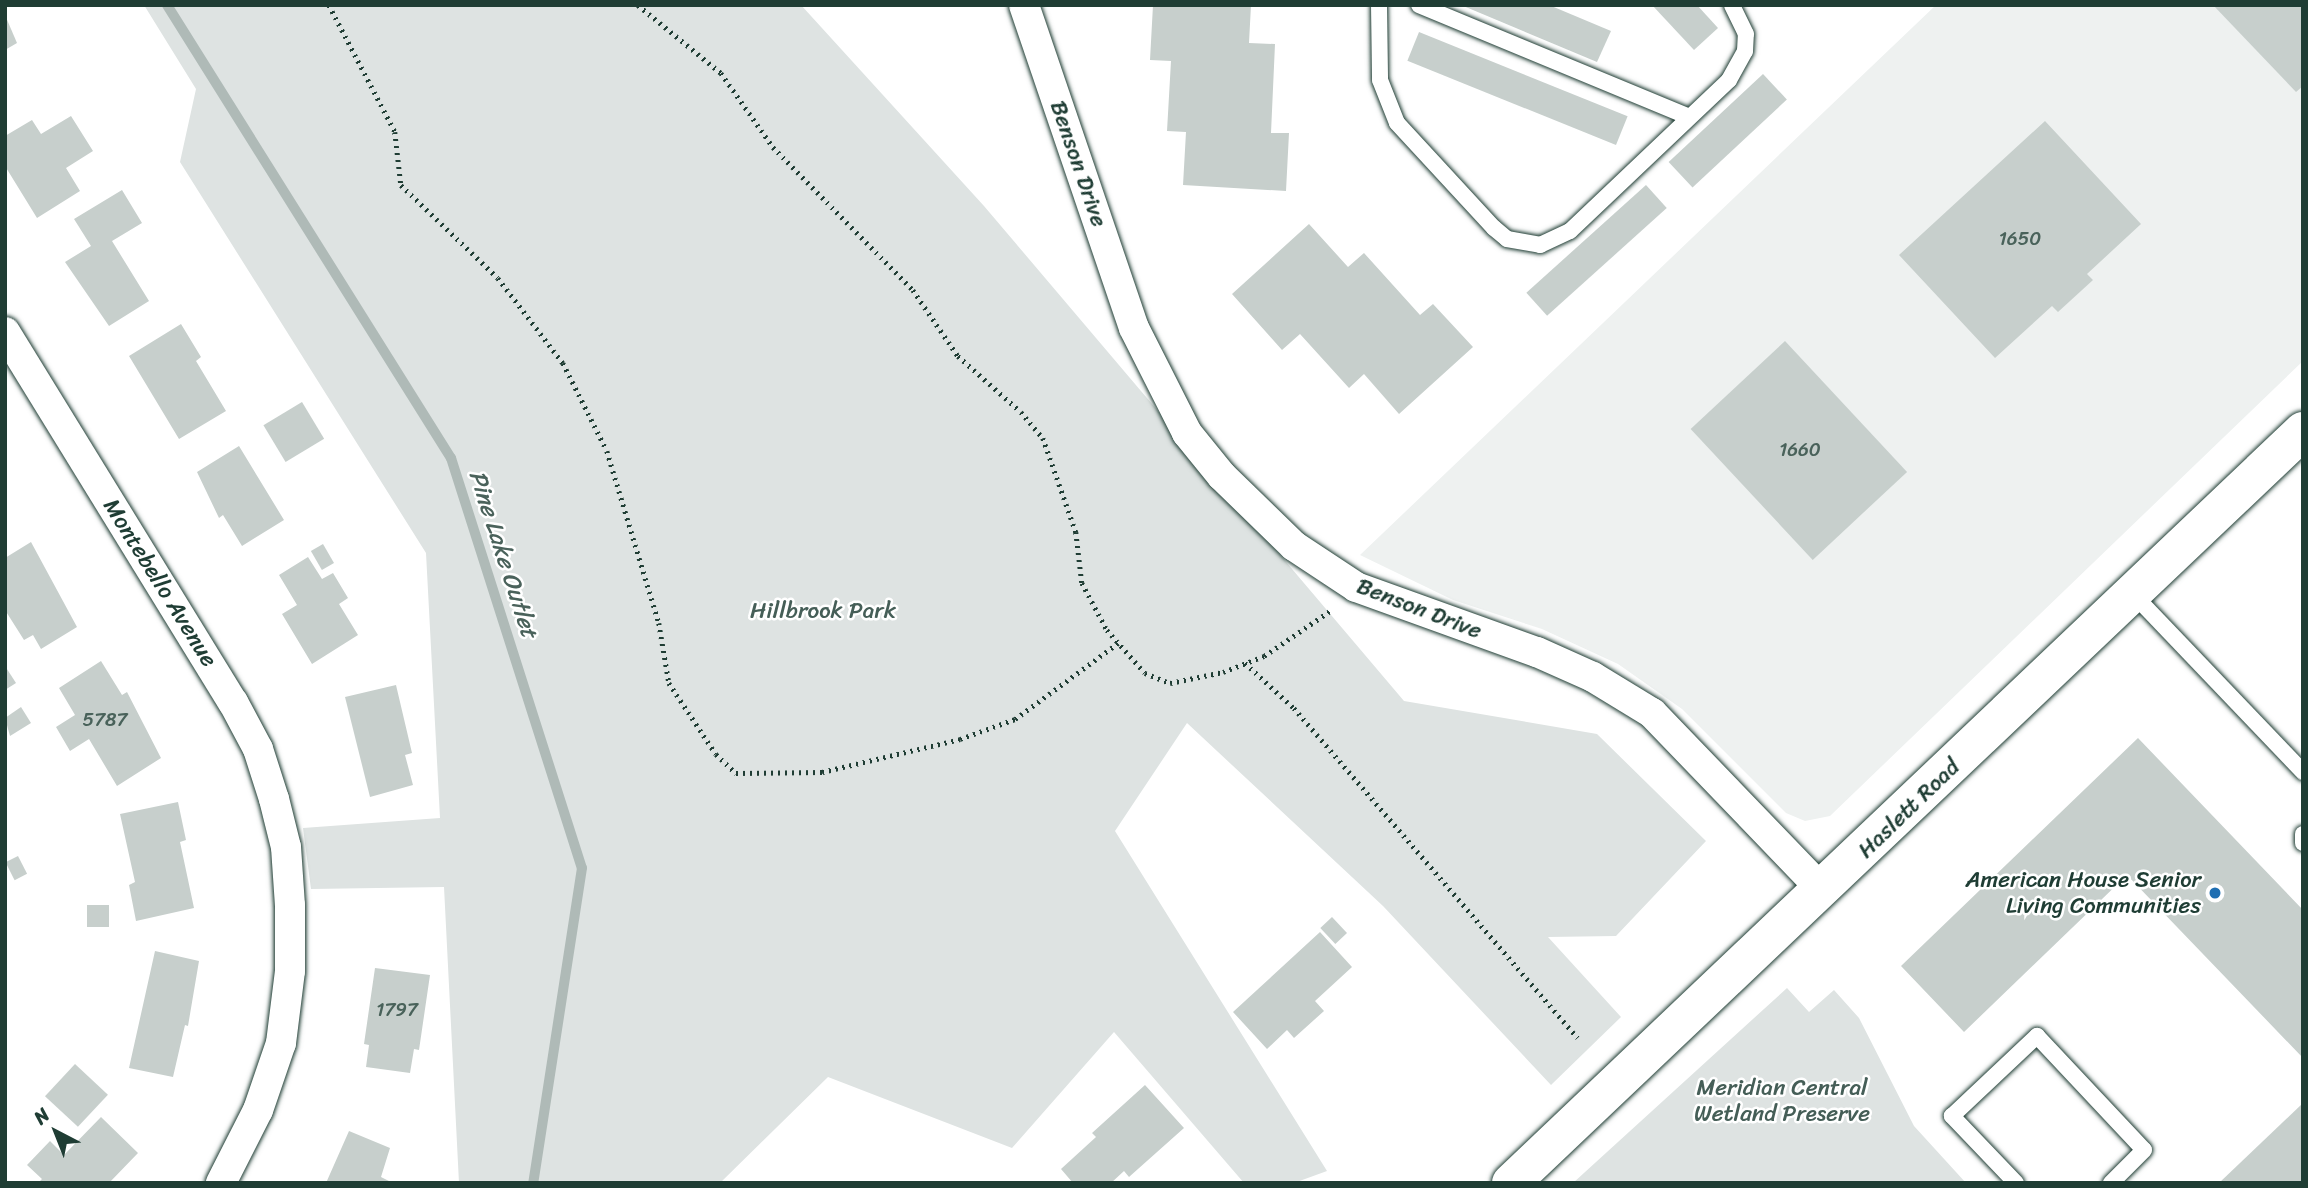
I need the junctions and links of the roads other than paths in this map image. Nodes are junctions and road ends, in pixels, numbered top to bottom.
1 (1024, 5) edge
2 (1379, 5) edge
3 (1419, 5) edge
4 (1732, 5) edge
5 (1689, 117) junction
6 (5, 332) edge
7 (2303, 431) edge
8 (2134, 595) junction
9 (2303, 772) edge
10 (2303, 834) edge
11 (2303, 843) edge
12 (1823, 891) junction
13 (221, 1183) edge
14 (1511, 1183) edge
15 (2016, 1183) edge
16 (2110, 1183) edge

1 - 12 street, Benson Drive
2 - 5 lane
3 - 5 lane
4 - 5 lane
6 - 13 street, Montebello Avenue
7 - 8 main road, Haslett Road
8 - 9 lane
8 - 12 main road, Haslett Road
10 - 11 lane
12 - 14 main road, Haslett Road
15 - 16 lane

